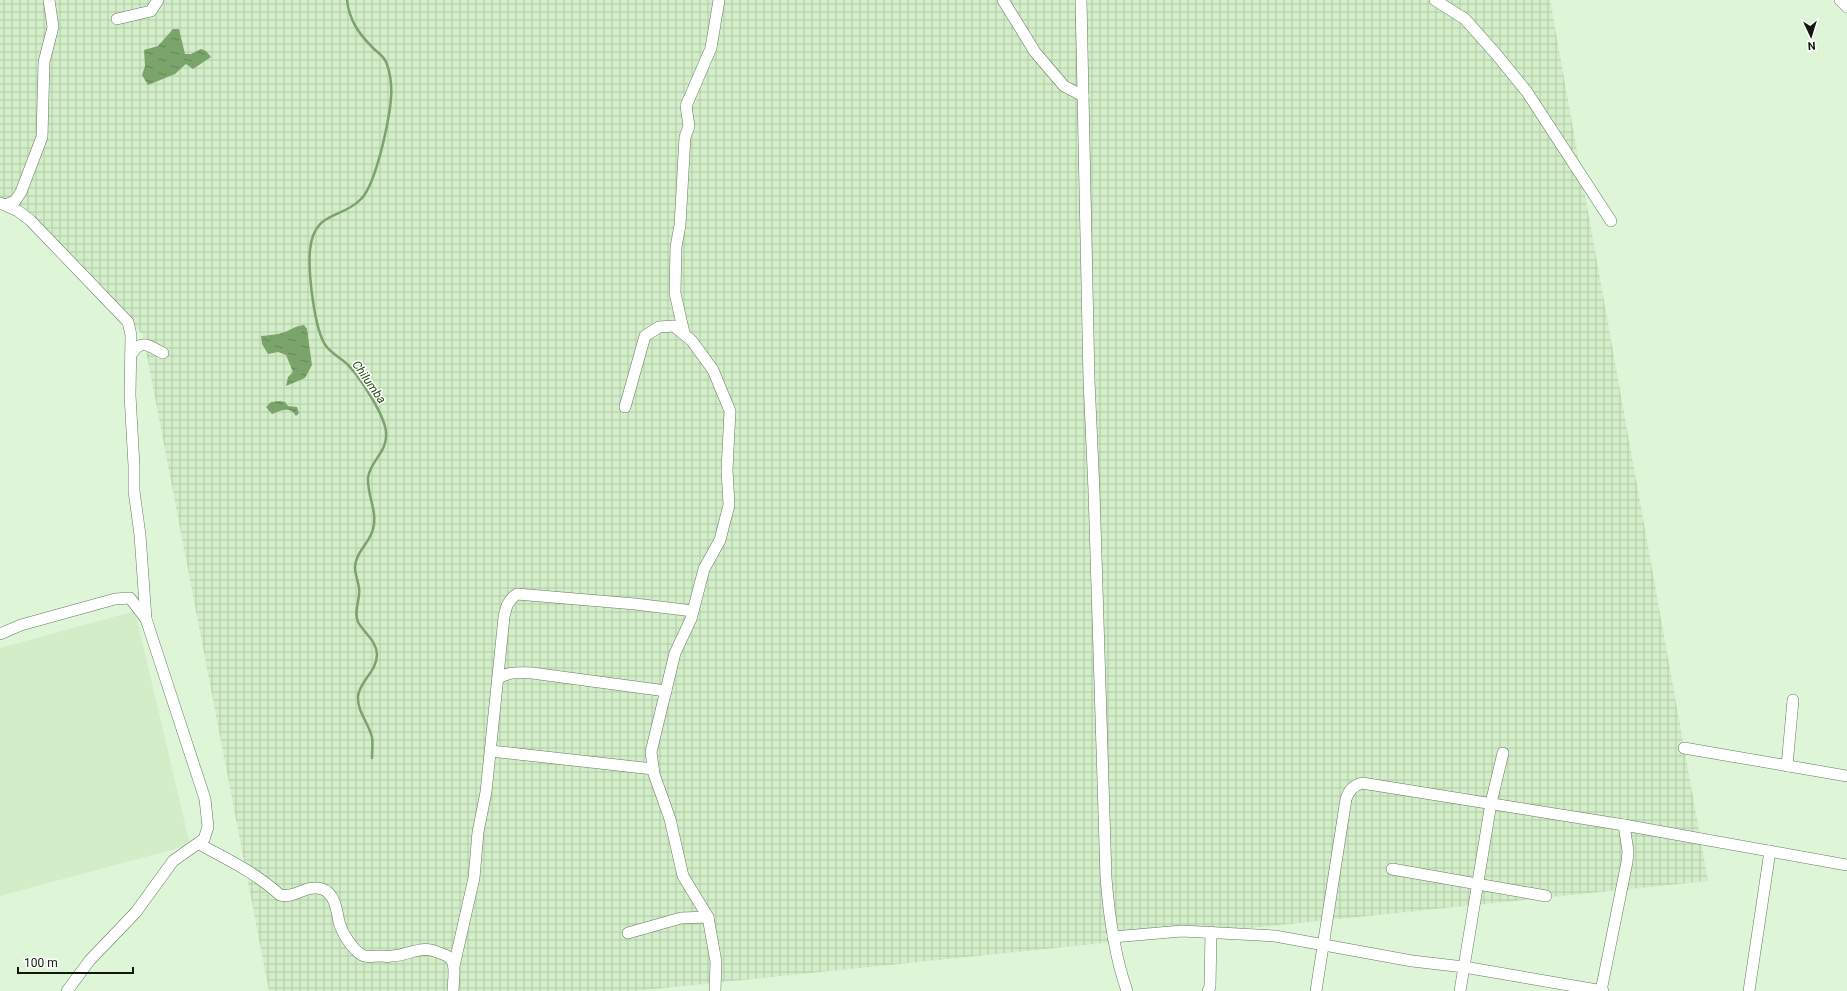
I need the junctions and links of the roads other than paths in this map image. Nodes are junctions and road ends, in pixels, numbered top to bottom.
1 (49, 0) edge
2 (158, 0) edge
3 (719, 0) edge
4 (1004, 0) edge
5 (1081, 0) edge
6 (1435, 0) edge
7 (1840, 0) edge
8 (1847, 7) edge
9 (117, 19) dead end
10 (1083, 96) junction
11 (3, 204) edge
12 (1611, 221) dead end
13 (684, 333) junction
14 (163, 353) dead end
15 (131, 355) junction
16 (625, 407) dead end
17 (693, 611) junction
18 (146, 619) junction
19 (0, 634) edge
20 (499, 678) junction
21 (666, 691) junction
22 (1793, 700) dead end
23 (1684, 748) dead end
24 (491, 751) junction
25 (1503, 753) dead end
26 (1786, 766) junction
27 (653, 769) junction
28 (1847, 776) edge
29 (1491, 803) junction
30 (1624, 825) junction
31 (199, 844) junction
32 (1770, 851) junction
33 (1847, 865) edge
34 (1392, 869) dead end
35 (1477, 884) junction
36 (1546, 896) dead end
37 (708, 917) junction
38 (1211, 932) junction
39 (628, 933) dead end
40 (1113, 937) junction
41 (1324, 944) junction
42 (454, 966) junction
43 (1464, 967) junction
44 (67, 991) edge
45 (453, 991) edge
46 (715, 991) edge
47 (1127, 991) edge
48 (1208, 991) edge
49 (1316, 991) edge
50 (1460, 991) edge
51 (1602, 991) edge
52 (1749, 991) edge

1 - 11 street
2 - 9 street
3 - 13 street
4 - 10 street
5 - 10 street
6 - 12 street
7 - 8 street
10 - 40 street
11 - 15 street
13 - 16 street
13 - 17 street
14 - 15 street
15 - 18 street
17 - 20 street
17 - 21 street
18 - 19 street
18 - 31 street
20 - 21 street
20 - 24 street
21 - 27 street
22 - 26 street
23 - 26 street
24 - 27 street
24 - 42 street
25 - 29 street
26 - 28 street
27 - 37 street
29 - 30 street
29 - 35 street
29 - 41 street
30 - 32 street
30 - 51 street
31 - 42 street
31 - 44 street
32 - 33 street
32 - 52 street
34 - 35 street
35 - 36 street
35 - 43 street
37 - 39 street
37 - 46 street
38 - 40 street
38 - 41 street
38 - 48 street
40 - 47 street
41 - 43 street
41 - 49 street
42 - 45 street
43 - 50 street
43 - 51 street

